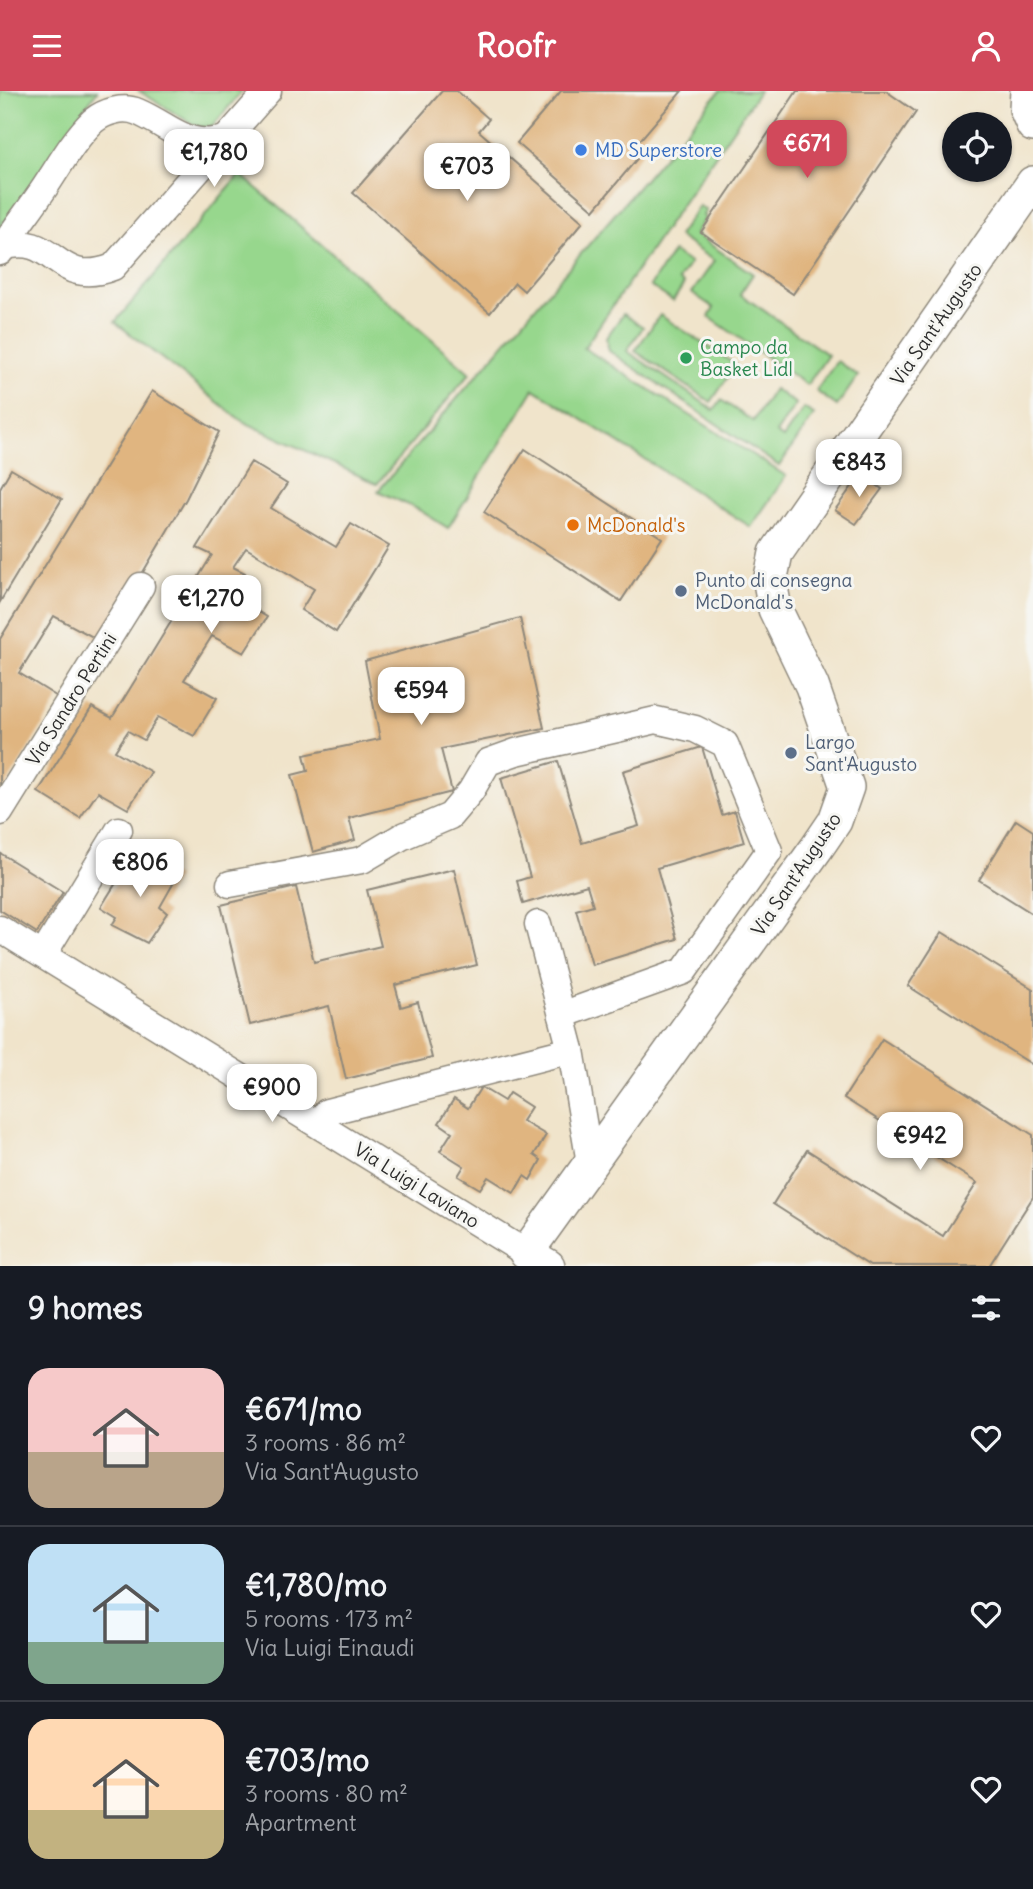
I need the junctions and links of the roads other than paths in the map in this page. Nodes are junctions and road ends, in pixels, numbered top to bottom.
1 (268, 91) edge
2 (1027, 91) edge
3 (1033, 125) edge
4 (173, 133) junction
5 (226, 139) junction
6 (1033, 183) edge
7 (40, 195) junction
8 (166, 208) junction
9 (2, 249) edge
10 (46, 250) junction
11 (141, 586) dead end
12 (0, 812) edge
13 (119, 830) dead end
14 (230, 884) dead end
15 (538, 924) dead end
16 (0, 929) edge
17 (43, 955) junction
18 (684, 971) junction
19 (702, 1009) junction
20 (562, 1015) junction
21 (571, 1051) junction
22 (320, 1125) junction
23 (590, 1163) junction
24 (537, 1259) edge

1 - 5 street
2 - 3 main road
4 - 5 street
4 - 7 street
4 - 8 street
5 - 8 street
6 - 19 main road, Via Sant'Augusto
7 - 9 street
7 - 10 street
8 - 10 street
9 - 10 street
11 - 12 street, Via Sandro Pertini
13 - 17 street
14 - 18 street
15 - 20 street
16 - 17 street, Via Luigi Laviano
17 - 22 street, Via Luigi Laviano
18 - 19 street
18 - 20 street
19 - 23 main road, Via Sant'Augusto
20 - 21 street
21 - 22 street
21 - 23 street
22 - 24 street, Via Luigi Laviano
23 - 24 main road, Via Sant'Augusto

